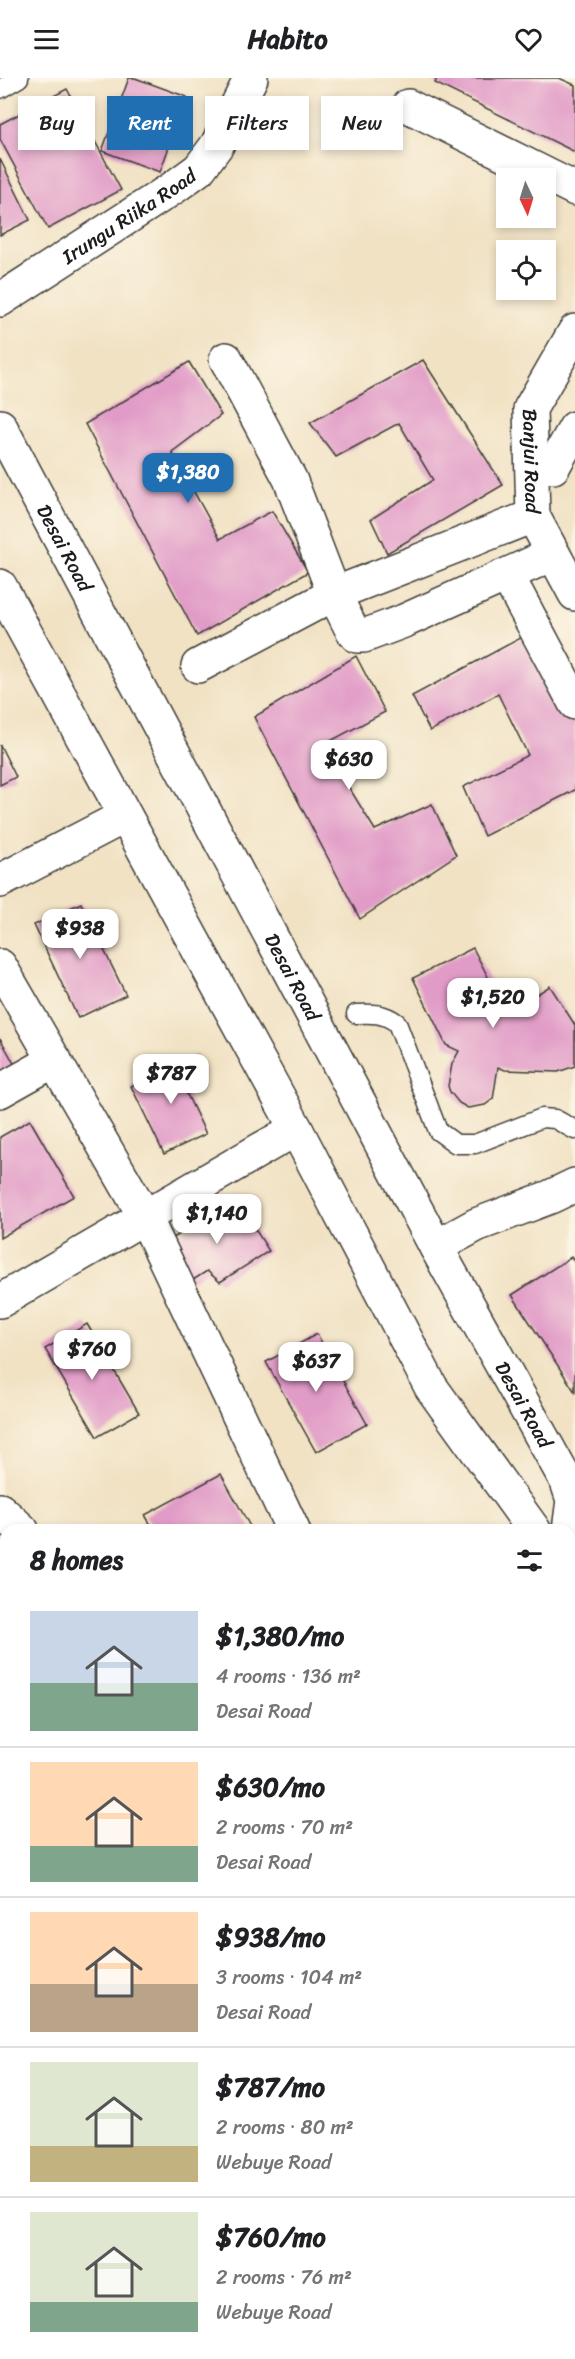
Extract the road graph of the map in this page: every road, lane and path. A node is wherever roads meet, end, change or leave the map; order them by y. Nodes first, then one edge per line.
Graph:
1 (19, 78) edge
2 (251, 78) edge
3 (0, 88) edge
4 (408, 106) dead end
5 (575, 189) edge
6 (0, 300) edge
7 (575, 331) edge
8 (226, 359) dead end
9 (0, 426) edge
10 (575, 428) edge
11 (553, 467) dead end
12 (533, 516) junction
13 (553, 554) junction
14 (507, 575) junction
15 (383, 576) junction
16 (0, 586) edge
17 (334, 594) junction
18 (575, 594) edge
19 (404, 621) junction
20 (198, 666) dead end
21 (575, 703) edge
22 (125, 816) junction
23 (0, 881) edge
24 (0, 966) edge
25 (356, 1014) dead end
26 (55, 1060) junction
27 (0, 1091) edge
28 (296, 1129) junction
29 (575, 1130) edge
30 (575, 1185) edge
31 (145, 1216) junction
32 (436, 1247) junction
33 (0, 1301) edge
34 (0, 1510) edge
35 (15, 1524) edge
36 (290, 1524) edge
37 (530, 1524) edge
38 (570, 1524) edge

1 - 3 lane
2 - 6 main road, Irungu Riika Road
4 - 5 main road
7 - 12 main road, Banjui Road
8 - 17 main road
9 - 32 main road, Desai Road
10 - 11 main road
12 - 13 main road, Banjui Road
12 - 15 main road
13 - 14 main road
13 - 18 main road, Banjui Road
14 - 19 main road
14 - 21 main road
15 - 17 main road
15 - 19 main road
16 - 22 main road
17 - 19 main road
17 - 20 main road
22 - 23 main road
22 - 28 main road
24 - 26 main road
25 - 29 lane
26 - 27 main road
26 - 31 main road
28 - 31 main road
28 - 37 main road
30 - 32 main road
31 - 33 main road
31 - 36 main road
32 - 38 main road, Desai Road
34 - 35 main road

